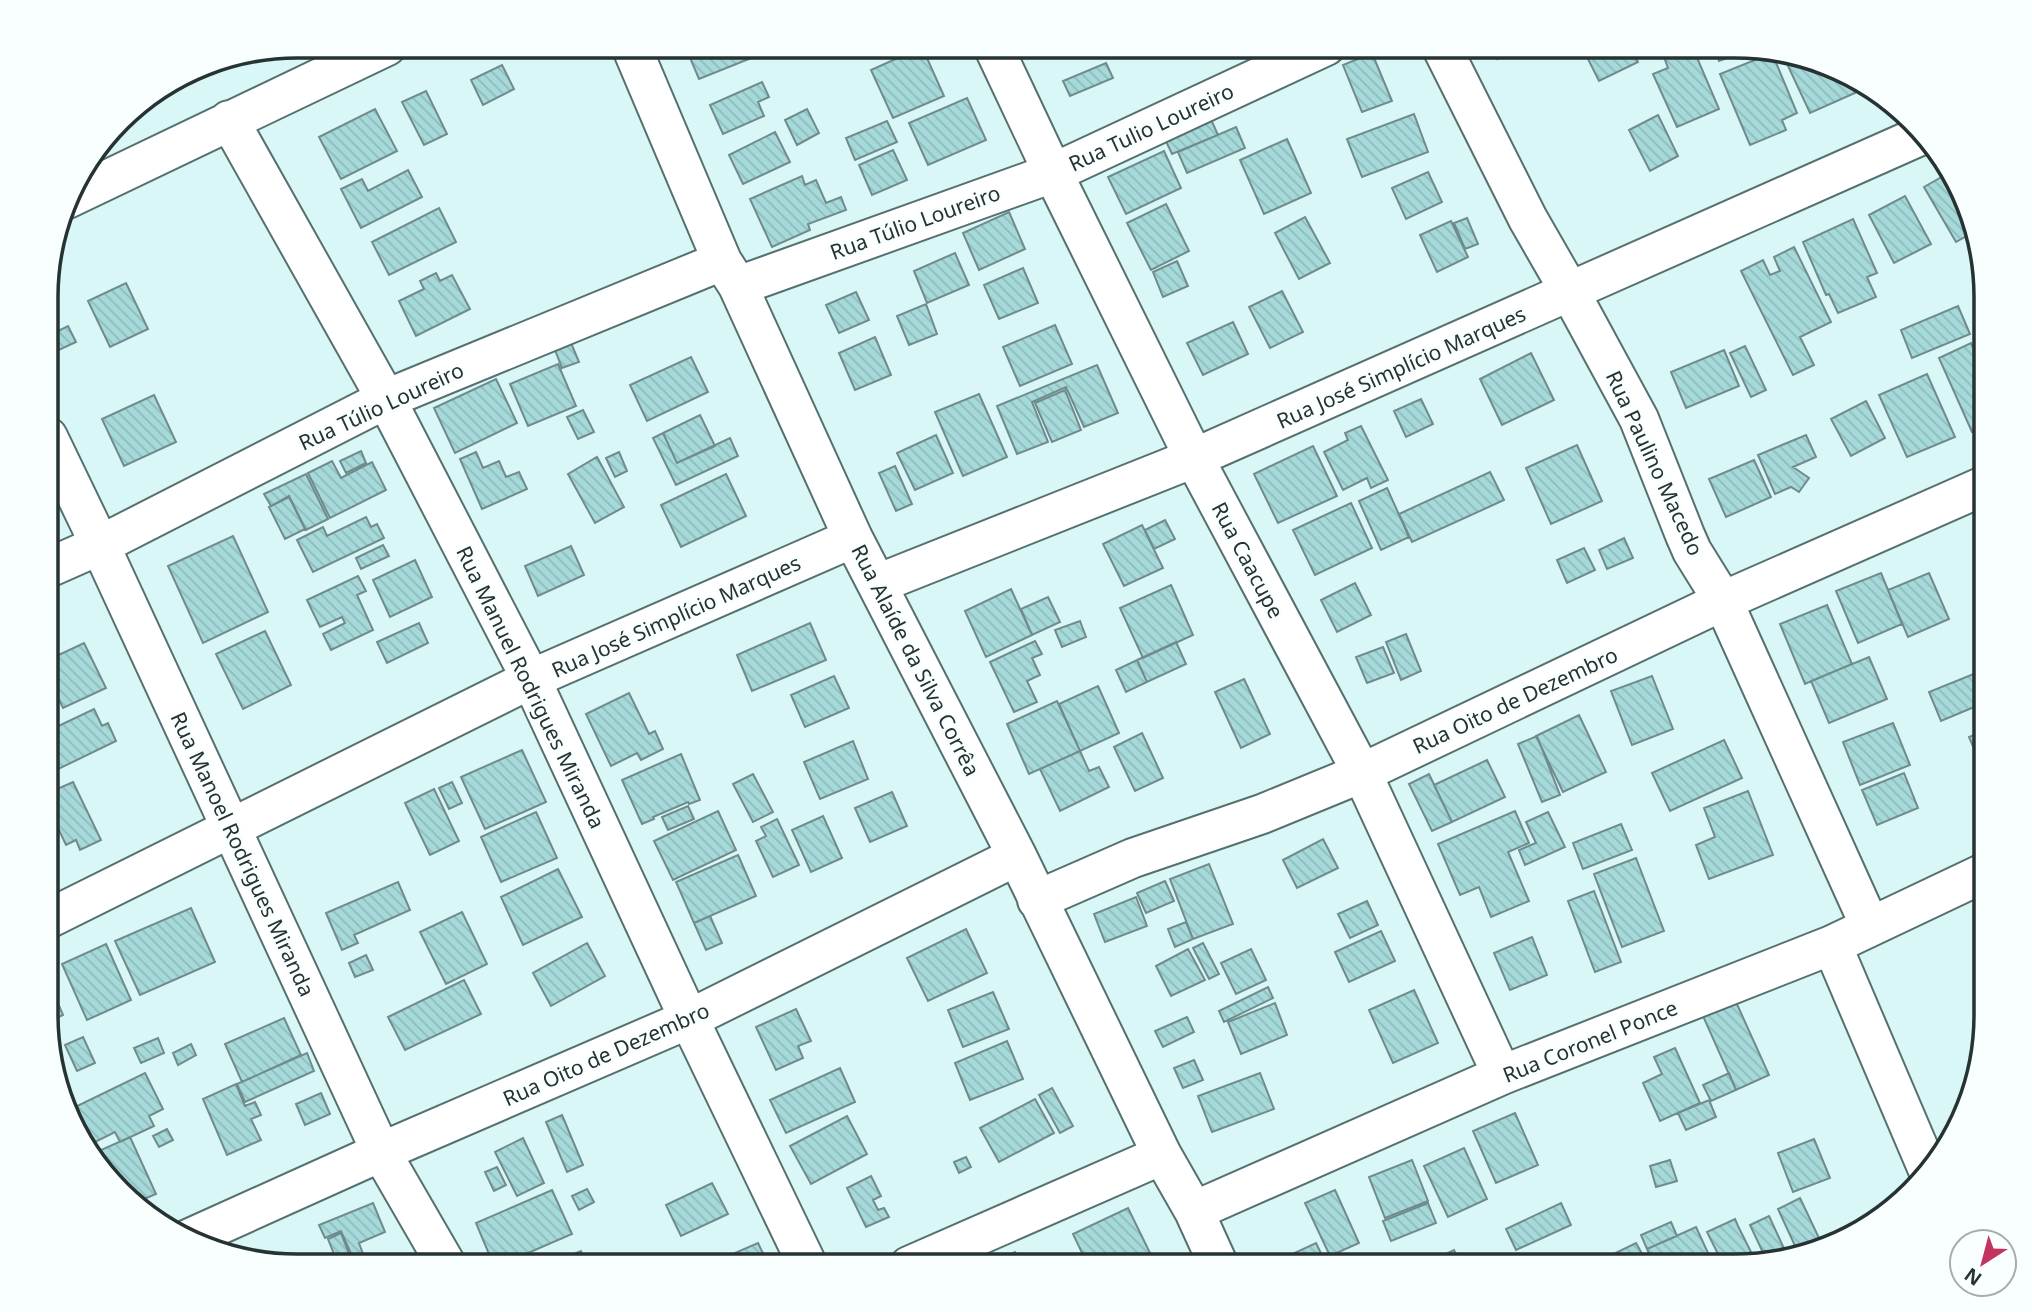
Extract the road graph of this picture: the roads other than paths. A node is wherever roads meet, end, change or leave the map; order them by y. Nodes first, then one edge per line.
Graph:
1 (361, 58) edge
2 (636, 58) edge
3 (999, 58) edge
4 (1300, 58) edge
5 (1447, 58) edge
6 (229, 120) junction
7 (1914, 138) edge
8 (1053, 173) junction
9 (83, 192) edge
10 (730, 273) junction
11 (1570, 292) junction
12 (386, 399) junction
13 (58, 458) edge
14 (1194, 458) junction
15 (1974, 490) edge
16 (853, 538) junction
17 (100, 545) junction
18 (58, 564) edge
19 (877, 584) junction
20 (1723, 601) junction
21 (531, 679) junction
22 (1362, 773) junction
23 (231, 828) junction
24 (1017, 856) junction
25 (1974, 878) edge
26 (1037, 900) junction
27 (58, 914) edge
28 (1870, 926) junction
29 (1832, 945) junction
30 (689, 1019) junction
31 (1502, 1075) junction
32 (381, 1152) junction
33 (1162, 1155) junction
34 (1924, 1161) edge
35 (1194, 1211) junction
36 (200, 1234) edge
37 (440, 1254) edge
38 (802, 1254) edge
39 (936, 1254) edge
40 (1214, 1254) edge

1 - 6 street
2 - 10 street, Rua Alaíde da Silva Corrêa
3 - 8 street, Rua Caacupe
4 - 8 street, Rua Tulio Loureiro
5 - 11 street, Rua Paulino Macedo
6 - 9 street
6 - 12 street, Rua Manuel Rodrigues Miranda
7 - 11 street, Rua José Simplício Marques
8 - 10 street, Rua Túlio Loureiro
8 - 14 street, Rua Caacupe
10 - 12 street, Rua Túlio Loureiro
10 - 16 street, Rua Alaíde da Silva Corrêa
11 - 14 street, Rua José Simplício Marques
11 - 20 street, Rua Paulino Macedo
12 - 17 street, Rua Túlio Loureiro
12 - 21 street, Rua Manuel Rodrigues Miranda
13 - 17 street, Rua Manoel Rodrigues Miranda
14 - 19 street, Rua José Simplício Marques
14 - 22 street, Rua Caacupe
15 - 20 street, Rua Oito de Dezembro
16 - 19 street, Rua Alaíde da Silva Corrêa
16 - 21 street, Rua José Simplício Marques
17 - 18 street, Rua Túlio Loureiro
17 - 23 street, Rua Manoel Rodrigues Miranda
19 - 24 street, Rua Alaíde da Silva Corrêa
20 - 22 street, Rua Oito de Dezembro
20 - 28 street, Rua Paulino Macedo
21 - 23 street, Rua José Simplício Marques
21 - 30 street, Rua Manuel Rodrigues Miranda
22 - 26 street, Rua Oito de Dezembro
22 - 31 street, Rua Caacupe
23 - 27 street, Rua José Simplício Marques
23 - 32 street, Rua Manoel Rodrigues Miranda
24 - 26 street, Rua Alaíde da Silva Corrêa
24 - 30 street, Rua Oito de Dezembro
25 - 28 street, Rua Coronel Ponce
26 - 33 street, Rua Alaíde da Silva Corrêa
28 - 29 street, Rua Coronel Ponce
29 - 31 street, Rua Coronel Ponce
29 - 34 street
30 - 32 street, Rua Oito de Dezembro
30 - 38 street, Rua Manuel Rodrigues Miranda
31 - 35 street, Rua Coronel Ponce
32 - 36 street, Rua Oito de Dezembro
32 - 37 street, Rua Manoel Rodrigues Miranda
33 - 35 street, Rua Alaíde da Silva Corrêa
33 - 39 street
35 - 40 street, Rua Alaíde da Silva Corrêa

